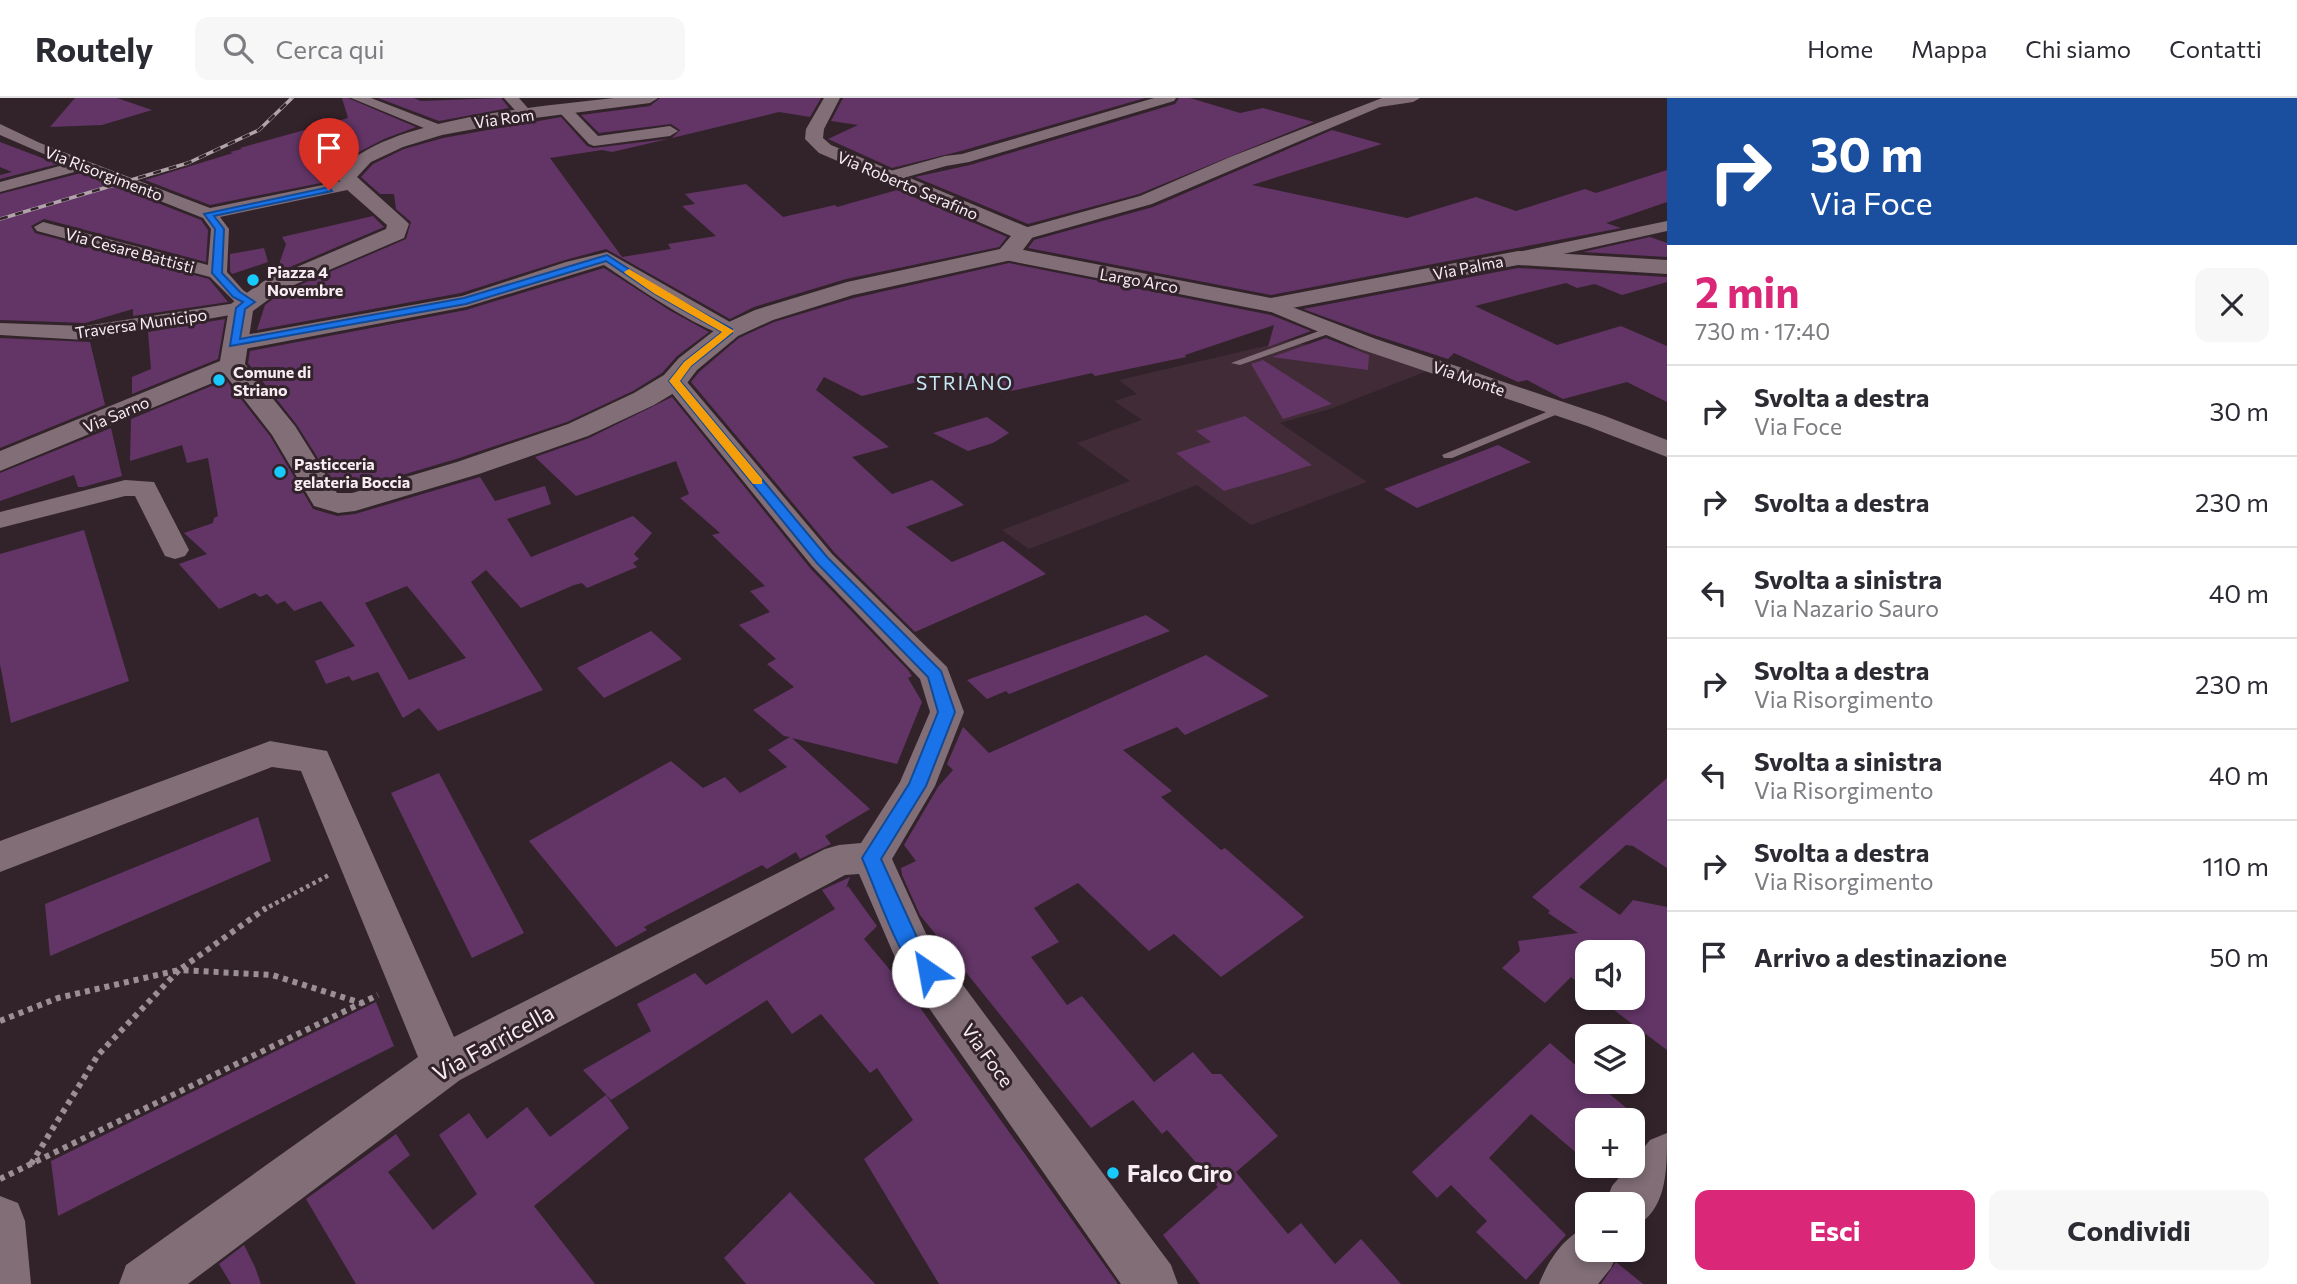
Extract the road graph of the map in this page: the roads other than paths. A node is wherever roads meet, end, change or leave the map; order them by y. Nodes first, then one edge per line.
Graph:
1 (358, 98) edge
2 (512, 98) edge
3 (650, 98) edge
4 (832, 98) edge
5 (1169, 98) edge
6 (1358, 98) edge
7 (1413, 98) edge
8 (1377, 103) junction
9 (566, 111) junction
10 (527, 115) junction
11 (0, 129) edge
12 (441, 130) junction
13 (670, 131) dead end
14 (34, 146) junction
15 (12, 151) dead end
16 (84, 165) junction
17 (889, 177) junction
18 (352, 184) junction
19 (0, 187) edge
20 (209, 214) junction
21 (1667, 226) edge
22 (43, 228) dead end
23 (1024, 234) junction
24 (1008, 254) junction
25 (1518, 258) junction
26 (1667, 267) edge
27 (217, 273) junction
28 (1271, 304) junction
29 (245, 305) junction
30 (0, 329) edge
31 (1330, 330) junction
32 (729, 331) junction
33 (233, 355) junction
34 (1236, 363) dead end
35 (674, 381) junction
36 (1561, 409) junction
37 (1667, 449) edge
38 (1448, 455) dead end
39 (0, 462) edge
40 (0, 520) edge
41 (175, 550) dead end
42 (0, 857) edge
43 (872, 858) junction
44 (444, 1065) junction
45 (1667, 1157) edge
46 (1639, 1192) edge
47 (0, 1221) edge
48 (1583, 1262) edge
49 (5, 1284) edge
50 (145, 1284) edge
51 (1152, 1284) edge
52 (1565, 1284) edge

1 - 12 street
2 - 10 street
3 - 9 main road, Via Rom
4 - 17 main road, Via Roberto Serafino
5 - 17 street
6 - 8 street
7 - 8 street
8 - 23 street
9 - 10 main road, Via Rom
9 - 13 street
10 - 12 main road, Via Rom
11 - 14 street, Via Risorgimento
12 - 18 main road, Via Rom
14 - 15 street
14 - 16 street, Via Risorgimento
16 - 19 street
16 - 20 street, Via Risorgimento
17 - 23 main road, Via Roberto Serafino
18 - 20 street
18 - 29 main road
20 - 27 street
21 - 25 street
22 - 27 street, Via Cesare Battisti
23 - 24 main road
24 - 28 main road, Largo Arco
24 - 32 main road
25 - 26 main road, Via Palma
25 - 28 main road, Via Palma
27 - 29 street
28 - 31 street, Via Monte
29 - 30 street, Traversa Municipo
29 - 33 main road
31 - 34 lane
31 - 36 street, Via Monte
32 - 33 street
32 - 35 main road
33 - 35 main road
33 - 39 main road, Via Sarno
35 - 43 street
36 - 37 street, Via Monte
36 - 38 lane
40 - 41 street
42 - 44 street
43 - 44 street, Via Farricella
43 - 51 street, Via Foce
44 - 50 street, Via Farricella
45 - 46 street
47 - 49 street
48 - 52 street

